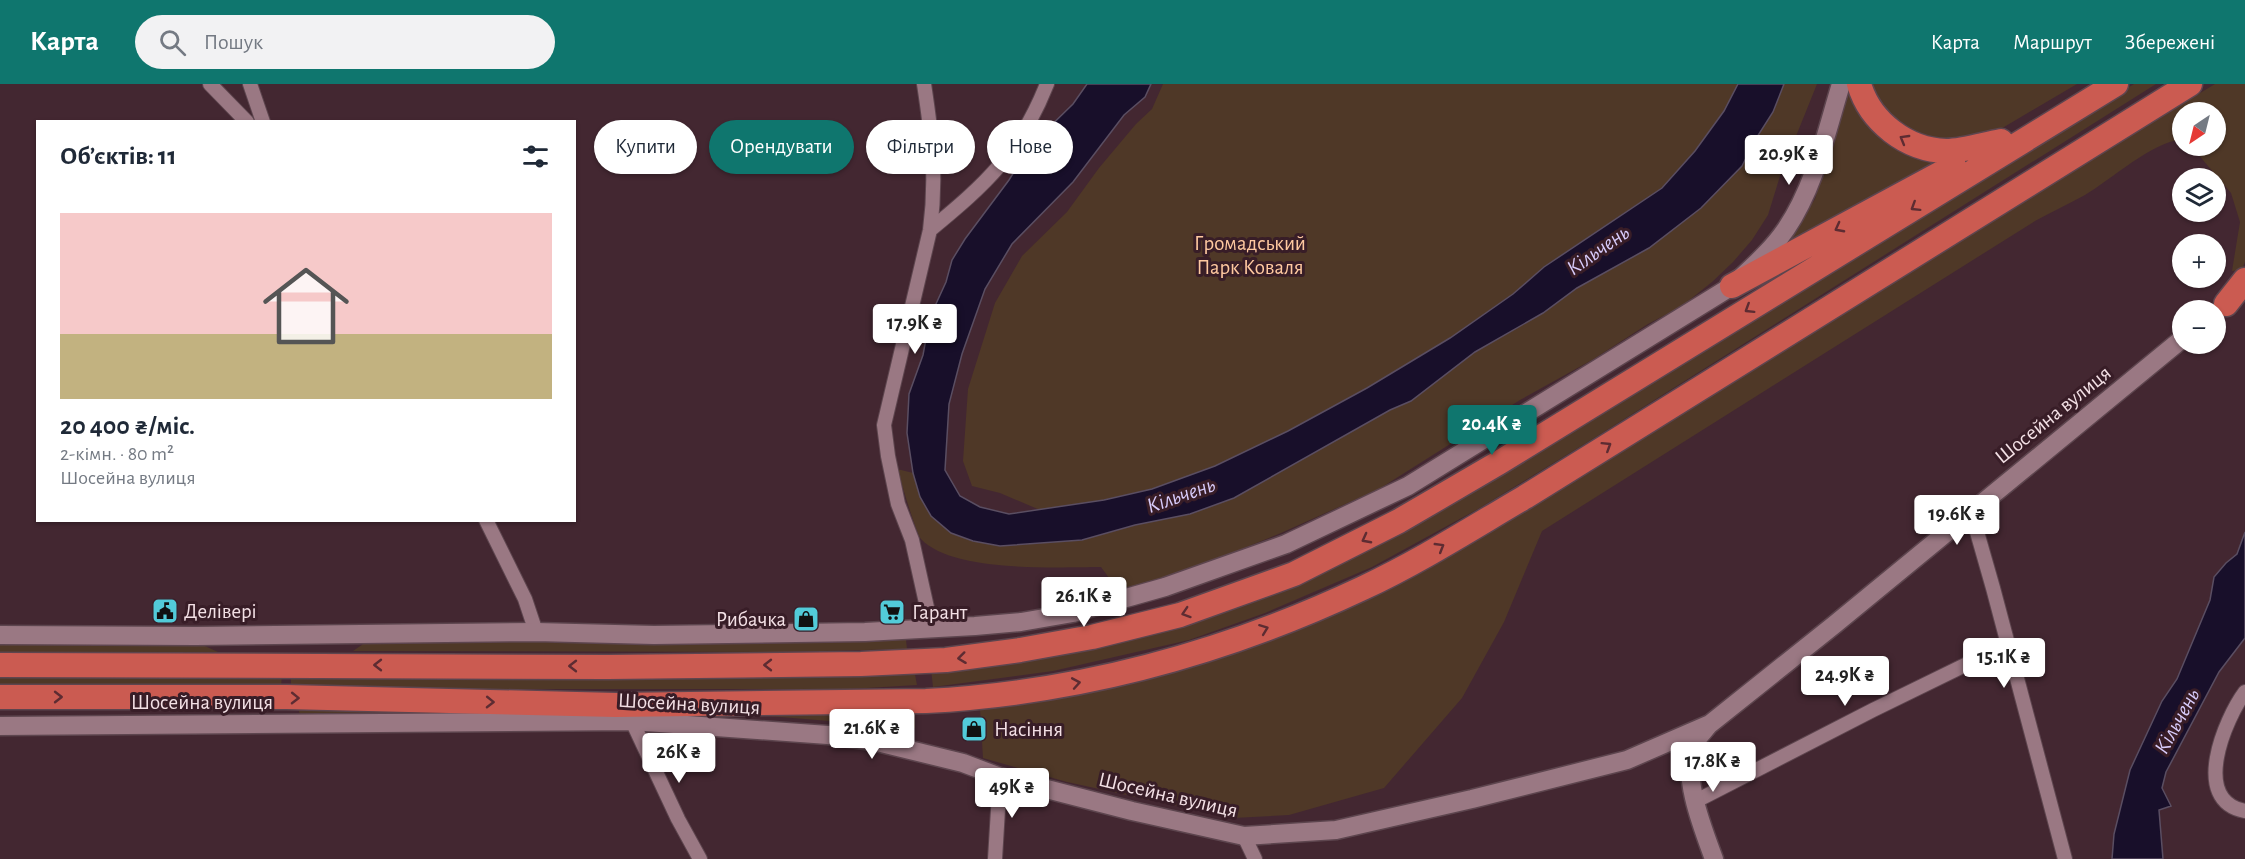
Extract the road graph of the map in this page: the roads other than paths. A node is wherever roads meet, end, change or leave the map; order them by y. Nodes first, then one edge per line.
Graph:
1 (210, 84) edge
2 (250, 84) edge
3 (924, 84) edge
4 (1047, 84) edge
5 (1841, 84) edge
6 (1859, 84) edge
7 (2116, 84) edge
8 (2190, 84) edge
9 (2091, 100) junction
10 (245, 120) edge
11 (262, 120) edge
12 (2001, 141) junction
13 (930, 230) junction
14 (2245, 280) edge
15 (1732, 286) junction
16 (2245, 289) edge
17 (2226, 302) edge
18 (2226, 304) edge
19 (2172, 347) edge
20 (1971, 511) junction
21 (487, 522) edge
22 (932, 630) junction
23 (536, 632) junction
24 (0, 635) edge
25 (2008, 644) junction
26 (0, 665) edge
27 (2245, 692) edge
28 (0, 698) edge
29 (632, 721) junction
30 (1710, 724) junction
31 (0, 726) edge
32 (999, 777) junction
33 (1696, 801) junction
34 (2245, 811) edge
35 (1244, 836) junction
36 (700, 859) edge
37 (995, 859) edge
38 (1255, 859) edge
39 (1714, 859) edge
40 (2065, 859) edge

1 - 10 street
2 - 11 street
3 - 13 street
4 - 13 street
5 - 15 street
12 -> 6 highway
7 - 9 highway
28 -> 8 highway
9 - 12 highway
9 -> 26 highway
12 -> 15 highway
13 - 22 street
14 - 17 highway
15 - 22 street
16 - 18 street
19 - 20 street, Шосейна вулиця
20 - 25 street
20 - 30 street, Шосейна вулиця
21 - 23 street
22 - 23 street
23 - 24 street
25 - 33 street
25 - 40 street
27 - 34 street
29 - 31 street, Шосейна вулиця
29 - 32 street, Шосейна вулиця
29 - 36 street
30 - 33 street
30 - 35 street, Шосейна вулиця
32 - 35 street, Шосейна вулиця
32 - 37 street
33 - 39 street
35 - 38 street

